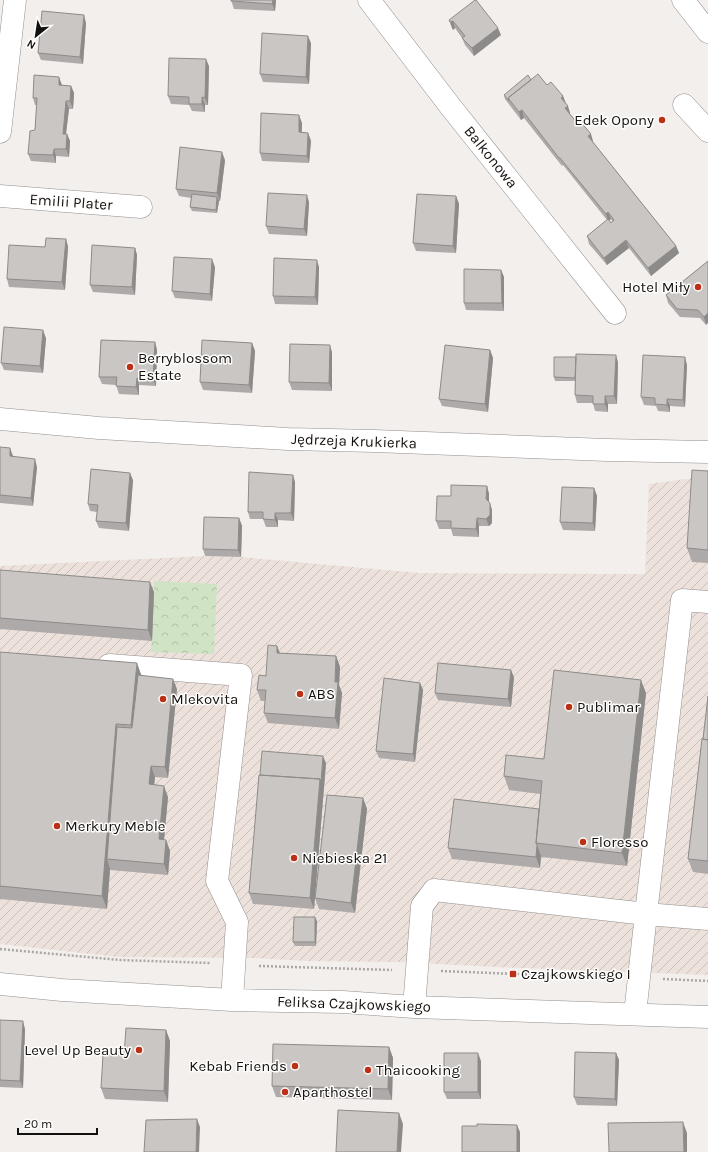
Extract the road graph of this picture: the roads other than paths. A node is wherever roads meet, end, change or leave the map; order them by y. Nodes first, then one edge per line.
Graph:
1 (15, 0) edge
2 (369, 0) edge
3 (683, 0) edge
4 (708, 32) edge
5 (684, 105) dead end
6 (708, 131) edge
7 (0, 132) edge
8 (0, 196) edge
9 (141, 207) dead end
10 (616, 313) dead end
11 (0, 419) edge
12 (708, 452) edge
13 (708, 602) edge
14 (87, 663) edge
15 (646, 914) junction
16 (708, 919) edge
17 (0, 984) edge
18 (232, 1000) junction
19 (414, 1007) junction
20 (635, 1014) junction
21 (708, 1017) edge

1 - 7 street
2 - 10 street, Balkonowa
3 - 4 street
5 - 6 street
8 - 9 street, Emilii Plater
11 - 12 street, Jędrzeja Krukierka
13 - 15 street
14 - 18 street
15 - 16 street
15 - 19 street
15 - 20 street
17 - 18 street, Feliksa Czajkowskiego
18 - 19 street, Feliksa Czajkowskiego
19 - 20 street, Feliksa Czajkowskiego
20 - 21 street, Feliksa Czajkowskiego

